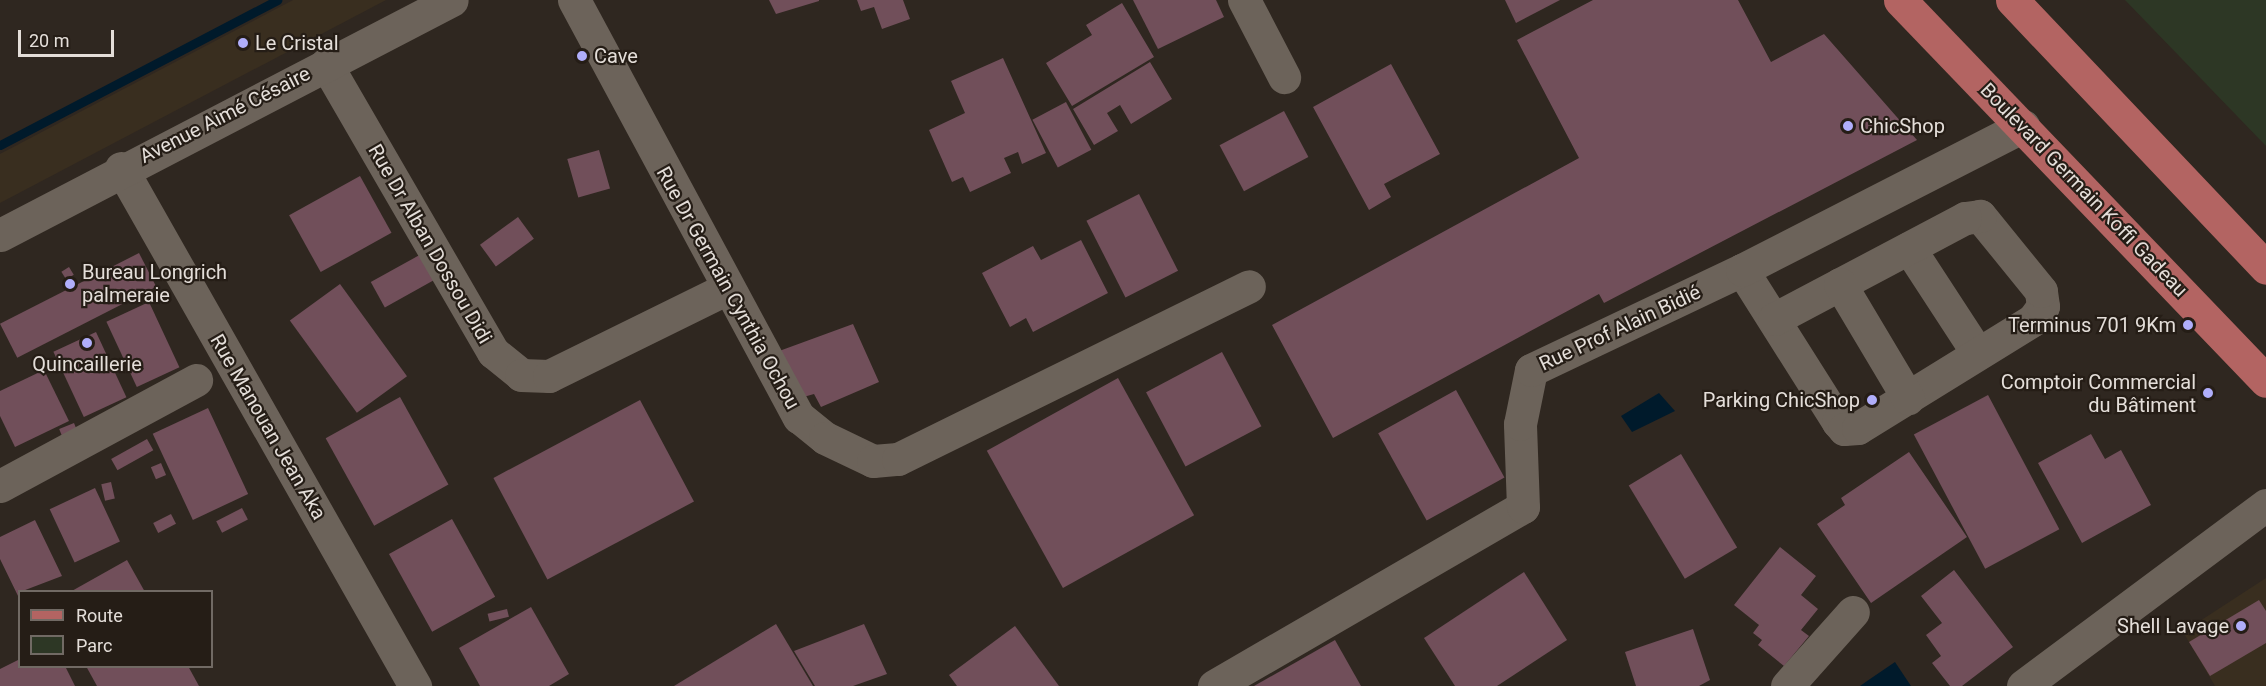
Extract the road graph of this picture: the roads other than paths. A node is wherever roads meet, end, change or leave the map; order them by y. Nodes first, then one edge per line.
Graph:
1 (452, 0) edge
2 (574, 0) edge
3 (1244, 0) edge
4 (1900, 0) edge
5 (2012, 0) edge
6 (326, 64) junction
7 (1284, 77) dead end
8 (2023, 126) junction
9 (121, 168) junction
10 (0, 235) edge
11 (1909, 248) junction
12 (2266, 268) edge
13 (1742, 270) junction
14 (1840, 284) junction
15 (1249, 286) dead end
16 (726, 289) junction
17 (1773, 320) junction
18 (1978, 354) junction
19 (196, 380) dead end
20 (2266, 381) edge
21 (1908, 398) junction
22 (0, 486) edge
23 (2266, 505) edge
24 (1853, 612) dead end
25 (416, 686) edge
26 (1214, 686) edge
27 (1787, 686) edge
28 (2023, 686) edge

1 - 6 street, Avenue Aimé Césaire
2 - 16 street, Rue Dr Germain Cynthia Ochou
3 - 7 street
4 - 8 main road, Boulevard Germain Koffi Gadeau
5 - 12 main road
6 - 9 street, Avenue Aimé Césaire
6 - 16 street, Rue Dr Alban Dossou Didi
8 - 13 street, Rue Prof Alain Bidié
8 - 20 main road, Boulevard Germain Koffi Gadeau
9 - 10 street, Avenue Aimé Césaire
9 - 25 street, Rue Manouan Jean Aka
11 - 14 street
11 - 18 street
11 - 18 street
13 - 17 street
13 - 26 street, Rue Prof Alain Bidié
14 - 17 street
14 - 21 street
15 - 16 street, Rue Dr Germain Cynthia Ochou
17 - 21 street
18 - 21 street
19 - 22 street
23 - 28 street
24 - 27 street

